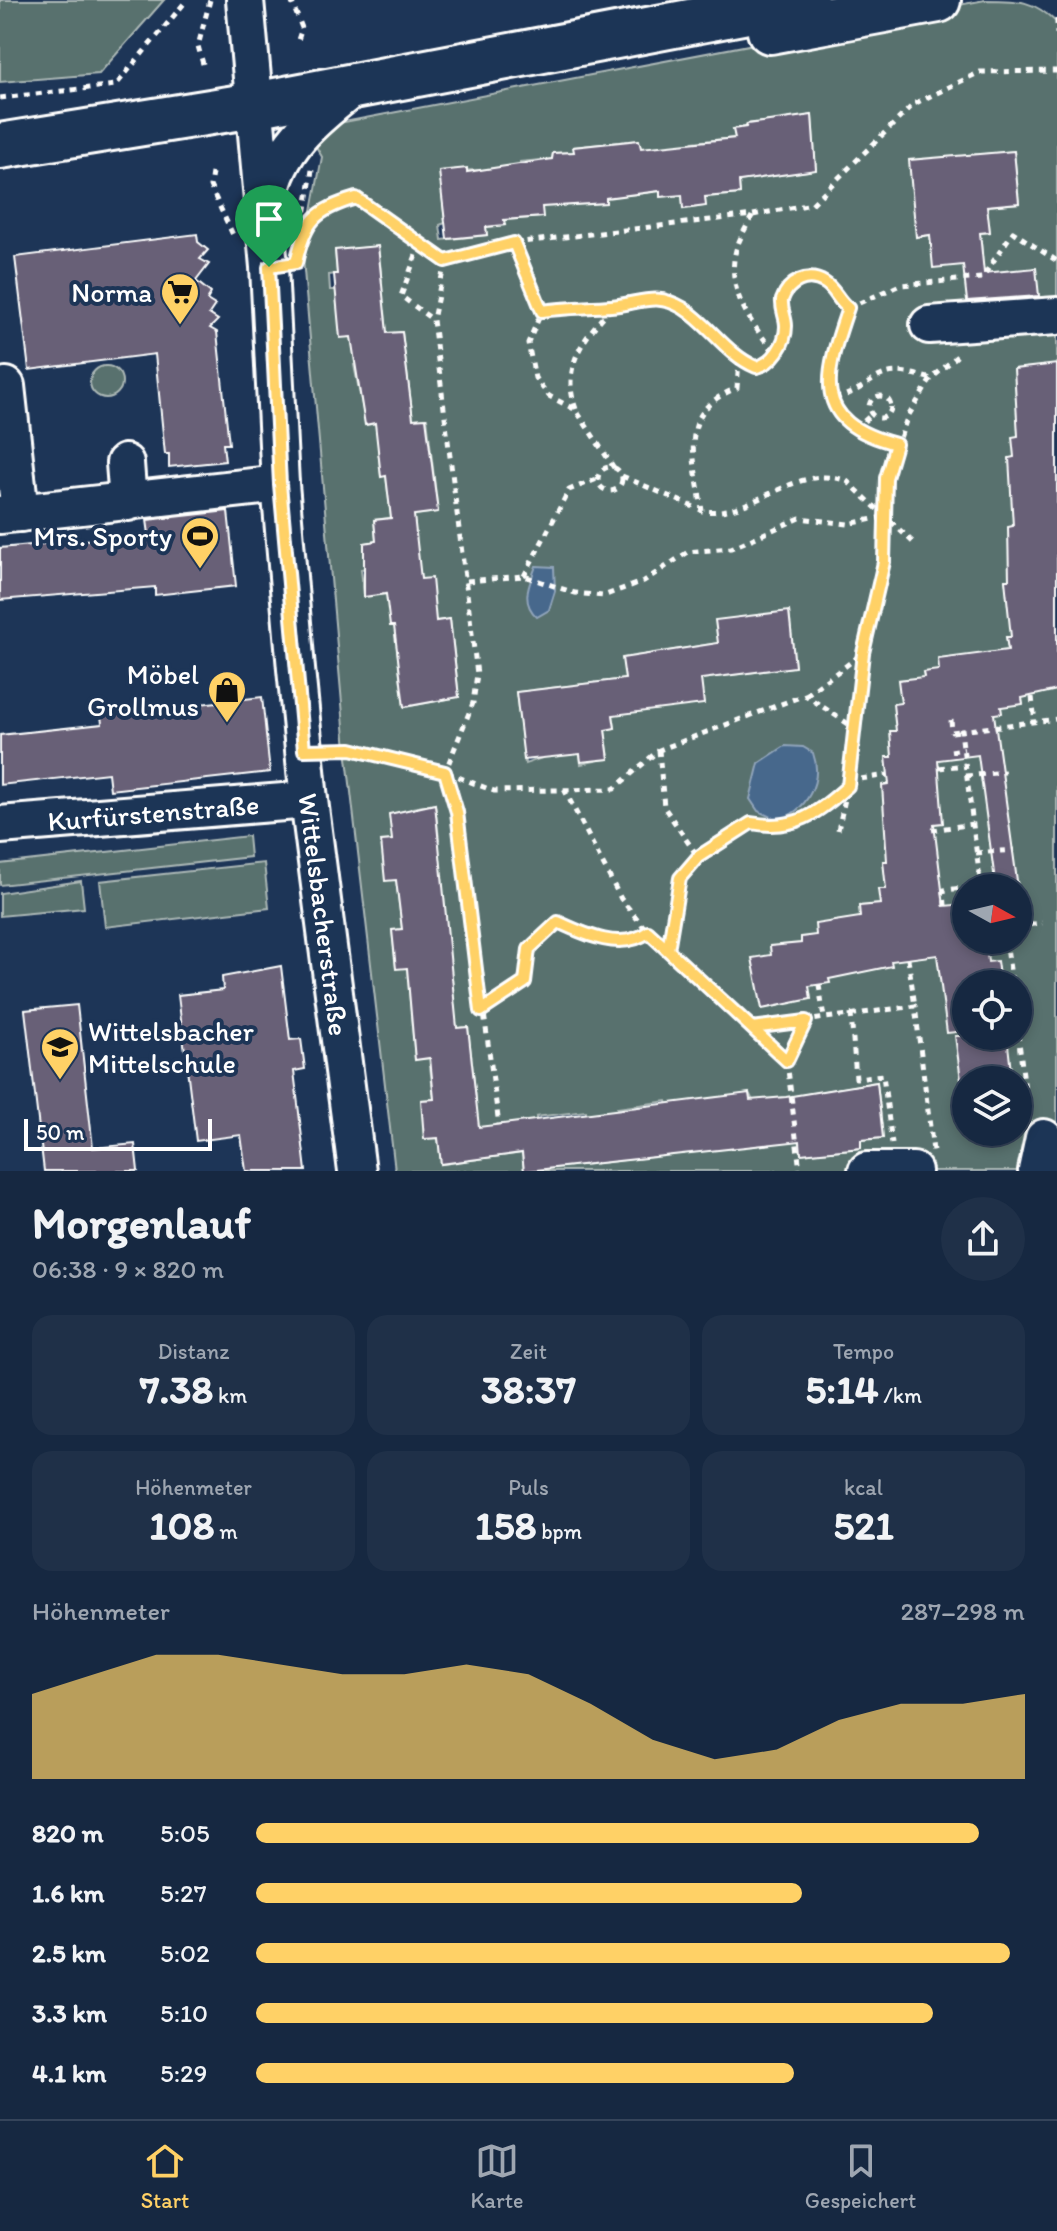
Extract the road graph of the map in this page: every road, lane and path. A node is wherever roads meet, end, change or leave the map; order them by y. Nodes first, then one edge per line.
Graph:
1 (187, 0) edge
2 (210, 0) edge
3 (245, 0) edge
4 (291, 0) edge
5 (805, 0) edge
6 (938, 0) edge
7 (1057, 19) edge
8 (695, 20) junction
9 (1057, 34) edge
10 (298, 40) dead end
11 (203, 64) dead end
12 (1057, 71) edge
13 (357, 85) junction
14 (0, 98) edge
15 (254, 105) junction
16 (0, 146) edge
17 (314, 161) dead end
18 (212, 173) dead end
19 (753, 215) junction
20 (301, 236) junction
21 (251, 238) junction
22 (514, 243) junction
23 (420, 244) junction
24 (445, 261) junction
25 (1057, 261) edge
26 (269, 267) junction
27 (613, 306) junction
28 (848, 308) junction
29 (542, 311) junction
30 (1057, 316) edge
31 (433, 320) junction
32 (929, 325) dead end
33 (776, 354) junction
34 (966, 354) dead end
35 (739, 359) junction
36 (931, 379) junction
37 (13, 393) dead end
38 (834, 399) junction
39 (576, 410) junction
40 (872, 414) junction
41 (855, 429) junction
42 (896, 444) junction
43 (125, 463) dead end
44 (614, 468) junction
45 (622, 476) junction
46 (597, 479) junction
47 (280, 484) junction
48 (128, 502) junction
49 (702, 511) junction
50 (18, 513) edge
51 (883, 517) junction
52 (916, 545) dead end
53 (526, 576) junction
54 (467, 581) junction
55 (863, 653) junction
56 (805, 695) junction
57 (1032, 697) dead end
58 (1057, 719) edge
59 (951, 720) dead end
60 (1035, 722) junction
61 (856, 729) junction
62 (961, 731) junction
63 (964, 749) junction
64 (304, 750) junction
65 (659, 750) junction
66 (951, 751) dead end
67 (965, 765) junction
68 (939, 768) dead end
69 (445, 772) junction
70 (1005, 772) dead end
71 (888, 775) dead end
72 (966, 776) junction
73 (848, 786) junction
74 (564, 789) junction
75 (309, 800) junction
76 (973, 824) junction
77 (0, 825) edge
78 (838, 830) dead end
79 (932, 830) dead end
80 (1014, 850) dead end
81 (976, 853) junction
82 (698, 857) junction
83 (979, 874) edge
84 (952, 889) edge
85 (945, 906) dead end
86 (1042, 923) dead end
87 (1032, 924) edge
88 (648, 932) junction
89 (668, 950) junction
90 (908, 959) dead end
91 (819, 985) dead end
92 (915, 1006) junction
93 (481, 1011) junction
94 (851, 1014) junction
95 (824, 1018) junction
96 (806, 1021) junction
97 (752, 1028) junction
98 (1021, 1050) edge
99 (787, 1061) junction
100 (499, 1125) dead end
101 (1037, 1143) edge
102 (903, 1169) edge
103 (357, 1171) edge
104 (800, 1171) edge

1 - 14 path
2 - 11 path
3 - 15 street, Wittelsbacherstraße
4 - 10 path
5 - 8 main road
6 - 8 main road
7 - 9 path
8 - 13 main road
12 - 19 path
13 - 15 main road
13 - 21 street, Wittelsbacherstraße
15 - 16 main road
15 - 21 street, Wittelsbacherstraße
17 - 20 path
18 - 21 path
19 - 22 path
19 - 33 path
20 - 23 path
20 - 26 path
21 - 26 street, Wittelsbacherstraße
22 - 24 path
22 - 29 path
23 - 24 path
23 - 31 path
24 - 31 path
25 - 28 path
26 - 47 street, Wittelsbacherstraße
27 - 29 path
27 - 35 path
27 - 39 path
28 - 33 path
28 - 38 path
29 - 39 path
30 - 32 street
31 - 54 path
33 - 35 path
34 - 36 path
35 - 49 path
36 - 38 path
36 - 42 path
37 - 50 street
38 - 41 path
39 - 44 path
40 - 40 path
40 - 41 path
41 - 42 path
42 - 51 path
43 - 48 street
44 - 45 path
44 - 46 path
45 - 46 path
45 - 49 path
46 - 53 path
47 - 48 street
47 - 64 street, Wittelsbacherstraße
48 - 50 street
49 - 51 path
51 - 52 path
51 - 53 path
51 - 55 path
53 - 54 path
54 - 69 path
55 - 56 path
55 - 61 path
56 - 61 path
56 - 65 path
57 - 60 path
58 - 60 path
59 - 62 path
60 - 62 path
61 - 73 path
62 - 63 path
63 - 66 path
63 - 67 path
64 - 69 path
64 - 75 street, Wittelsbacherstraße
65 - 74 path
65 - 82 path
67 - 68 path
67 - 72 path
69 - 74 path
69 - 93 path
70 - 72 path
71 - 73 path
72 - 76 path
73 - 78 path
73 - 82 path
74 - 88 path
75 - 77 street, Kurfürstenstraße
75 - 103 street, Wittelsbacherstraße
76 - 79 path
76 - 81 path
80 - 81 path
81 - 83 path
82 - 89 path
84 - 85 path
86 - 87 path
88 - 89 path
88 - 93 path
89 - 97 path
90 - 92 path
91 - 95 path
92 - 94 path
92 - 102 path
93 - 100 path
94 - 95 path
94 - 102 path
95 - 96 path
96 - 97 path
96 - 99 path
97 - 99 path
98 - 101 path
99 - 104 path

